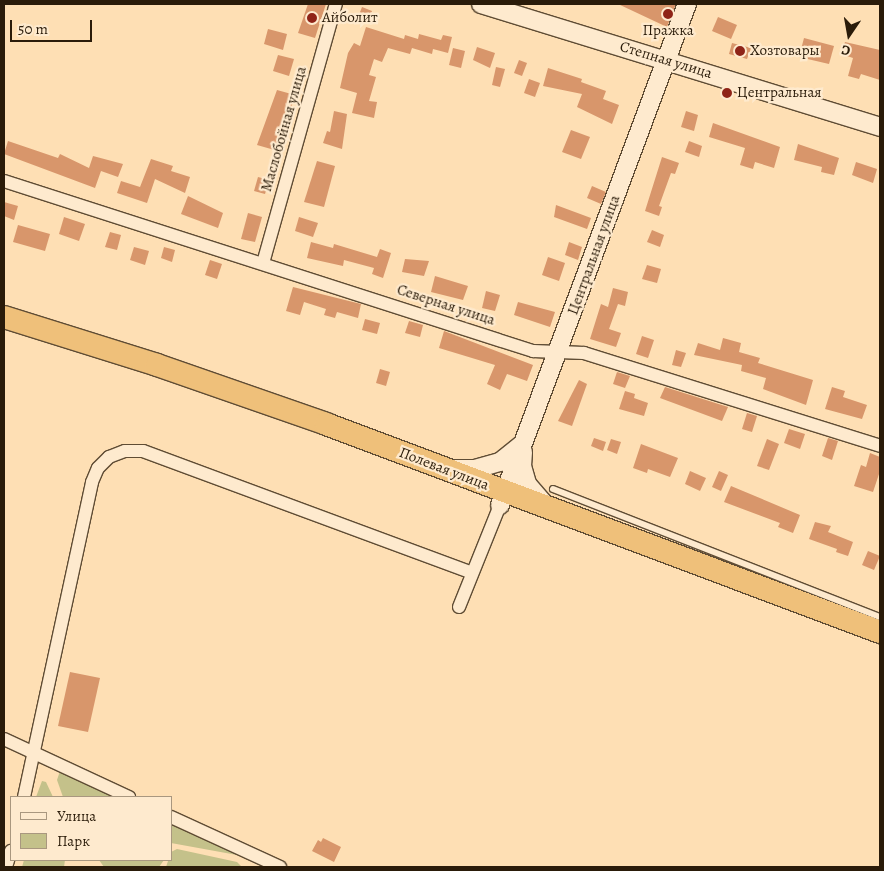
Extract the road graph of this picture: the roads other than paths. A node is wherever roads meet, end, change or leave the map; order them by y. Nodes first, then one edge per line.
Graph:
1 (336, 4) edge
2 (481, 4) edge
3 (687, 4) edge
4 (665, 60) junction
5 (880, 127) edge
6 (4, 181) edge
7 (263, 262) junction
8 (4, 317) edge
9 (4, 332) edge
10 (559, 352) junction
11 (524, 441) junction
12 (880, 446) edge
13 (444, 469) junction
14 (502, 498) junction
15 (550, 498) junction
16 (472, 573) junction
17 (458, 607) dead end
18 (880, 617) edge
19 (880, 632) edge
20 (880, 647) edge
21 (4, 739) edge
22 (34, 753) junction
23 (24, 796) edge
24 (127, 796) edge
25 (172, 817) edge
26 (10, 853) edge
27 (249, 853) junction
28 (6, 867) edge
29 (250, 867) edge
30 (280, 867) edge

1 - 7 street, Маслобойная улица
2 - 4 street, Степная улица
3 - 4 street, Центральная улица
4 - 5 street, Степная улица
4 - 10 street, Центральная улица
6 - 7 street, Северная улица
7 - 10 street, Северная улица
8 - 13 highway, Полевая улица
9 - 14 highway, Полевая улица
10 - 11 street, Центральная улица
10 - 12 street, Северная улица
11 - 13 street
11 - 14 street, Центральная улица
11 - 15 street
13 - 14 highway, Полевая улица
14 - 15 highway, Полевая улица
14 - 16 street
14 - 20 highway, Полевая улица
15 - 18 lane
15 - 19 highway, Полевая улица
16 - 17 street
16 - 22 street
21 - 22 street
22 - 23 street
22 - 24 street
25 - 27 street
26 - 28 street
27 - 29 street
27 - 30 street

